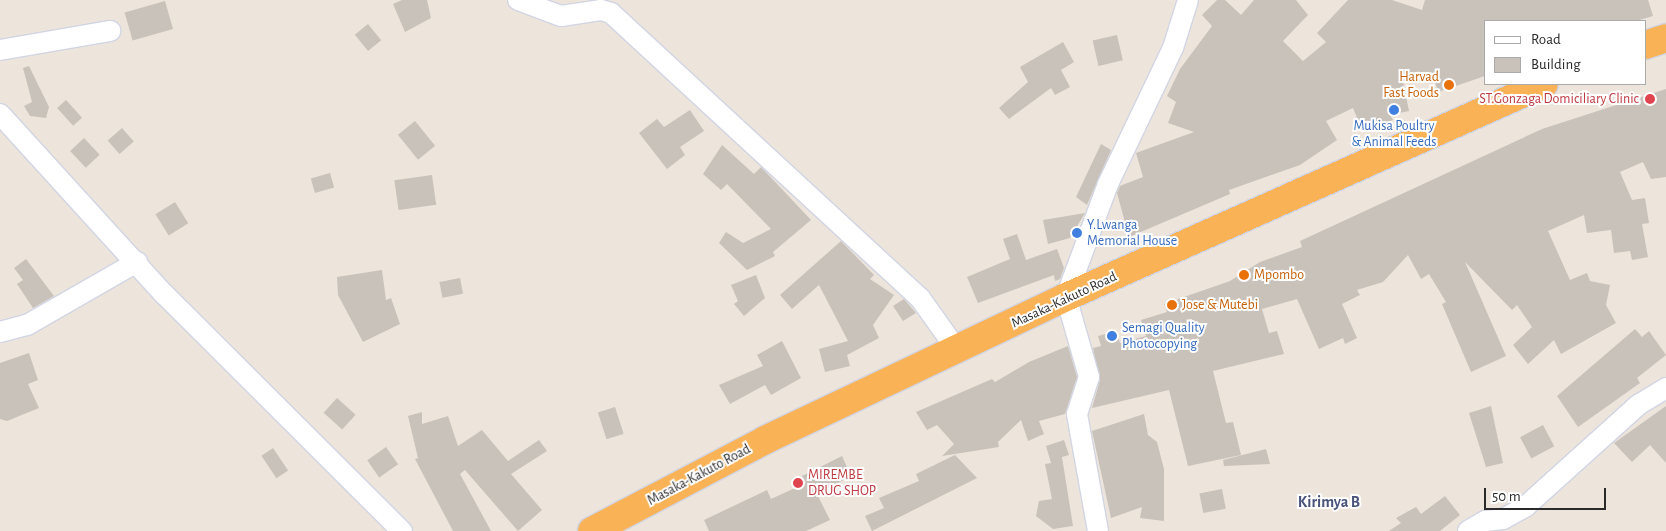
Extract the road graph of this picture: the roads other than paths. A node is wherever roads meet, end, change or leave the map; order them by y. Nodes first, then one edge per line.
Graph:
1 (518, 0) edge
2 (1188, 0) edge
3 (110, 31) dead end
4 (1666, 38) edge
5 (1646, 45) edge
6 (0, 50) edge
7 (1542, 85) edge
8 (0, 114) edge
9 (137, 262) junction
10 (1066, 297) junction
11 (0, 332) edge
12 (957, 350) junction
13 (1666, 388) edge
14 (402, 531) edge
15 (592, 531) edge
16 (1098, 531) edge
17 (1468, 531) edge

1 - 12 street
2 - 10 street
3 - 6 street
4 - 5 highway
7 - 10 highway, Masaka-Kakuto Road
8 - 9 street
9 - 11 street
9 - 14 street
10 - 12 highway, Masaka-Kakuto Road
10 - 16 street
12 - 15 highway, Masaka-Kakuto Road
13 - 17 street

